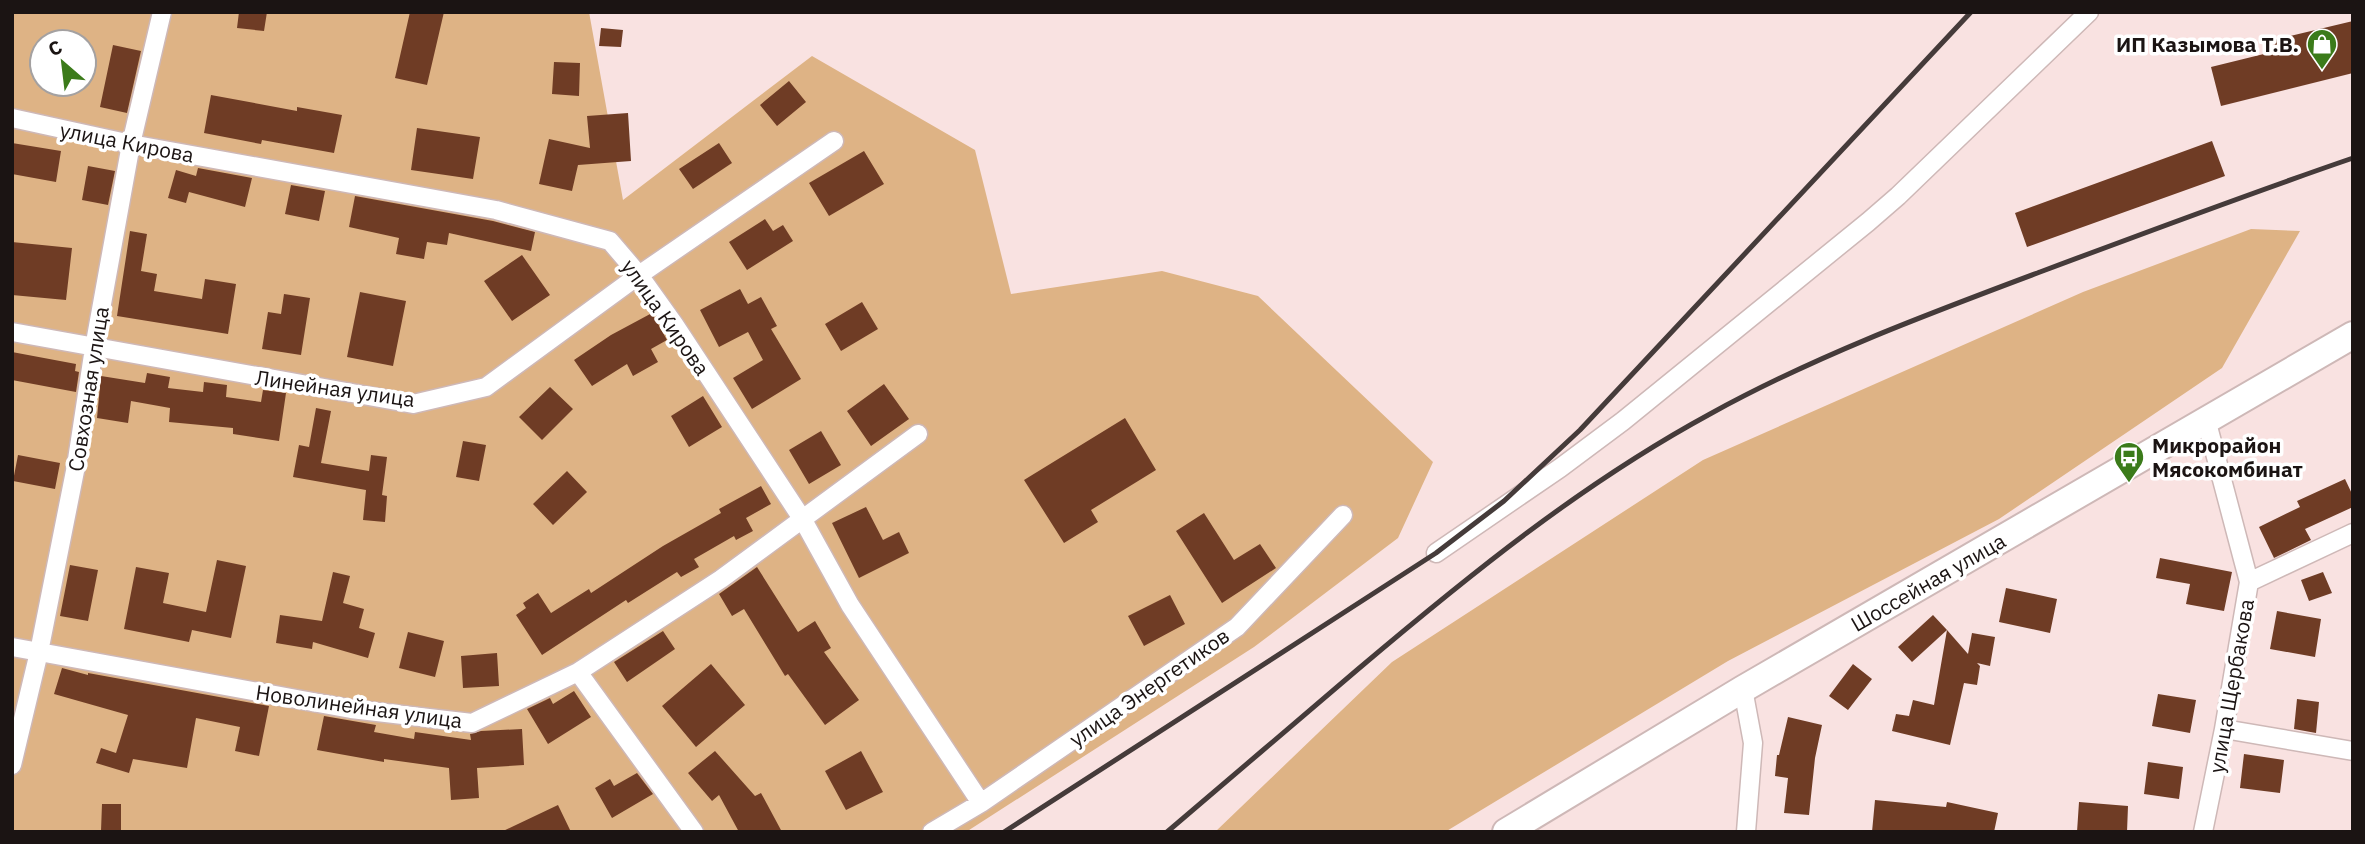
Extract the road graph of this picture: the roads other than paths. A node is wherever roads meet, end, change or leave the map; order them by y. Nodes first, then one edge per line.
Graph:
1 (163, 12) edge
2 (2088, 12) edge
3 (12, 118) edge
4 (834, 141) dead end
5 (131, 144) junction
6 (639, 275) junction
7 (12, 332) edge
8 (2353, 335) edge
9 (93, 348) junction
10 (2206, 419) junction
11 (918, 434) dead end
12 (1343, 515) dead end
13 (803, 520) junction
14 (2353, 533) edge
15 (1436, 553) dead end
16 (2249, 582) junction
17 (12, 647) edge
18 (39, 652) junction
19 (578, 672) junction
20 (1743, 689) junction
21 (2224, 729) junction
22 (2353, 751) edge
23 (12, 765) edge
24 (981, 803) junction
25 (695, 832) edge
26 (932, 832) edge
27 (1506, 832) edge
28 (1746, 832) edge
29 (2203, 832) edge

1 - 5 street, Совхозная улица
2 - 15 street
3 - 5 street, улица Кирова
4 - 6 street, Линейная улица
5 - 6 street, улица Кирова
5 - 9 street, Совхозная улица
6 - 9 street, Линейная улица
6 - 13 street, улица Кирова
7 - 9 street, Линейная улица
8 - 10 main road, Шоссейная улица
9 - 18 street, Совхозная улица
10 - 16 street, улица Щербакова
10 - 20 main road, Шоссейная улица
11 - 13 street, Новолинейная улица
12 - 24 street, улица Энергетиков
13 - 19 street, Новолинейная улица
13 - 24 street, улица Кирова
14 - 16 street
16 - 21 street, улица Щербакова
17 - 18 street, Новолинейная улица
18 - 19 street, Новолинейная улица
18 - 23 street, Совхозная улица
19 - 25 street
20 - 27 main road, Шоссейная улица
20 - 28 street
21 - 22 street
21 - 29 street, улица Щербакова
24 - 26 street, улица Энергетиков

